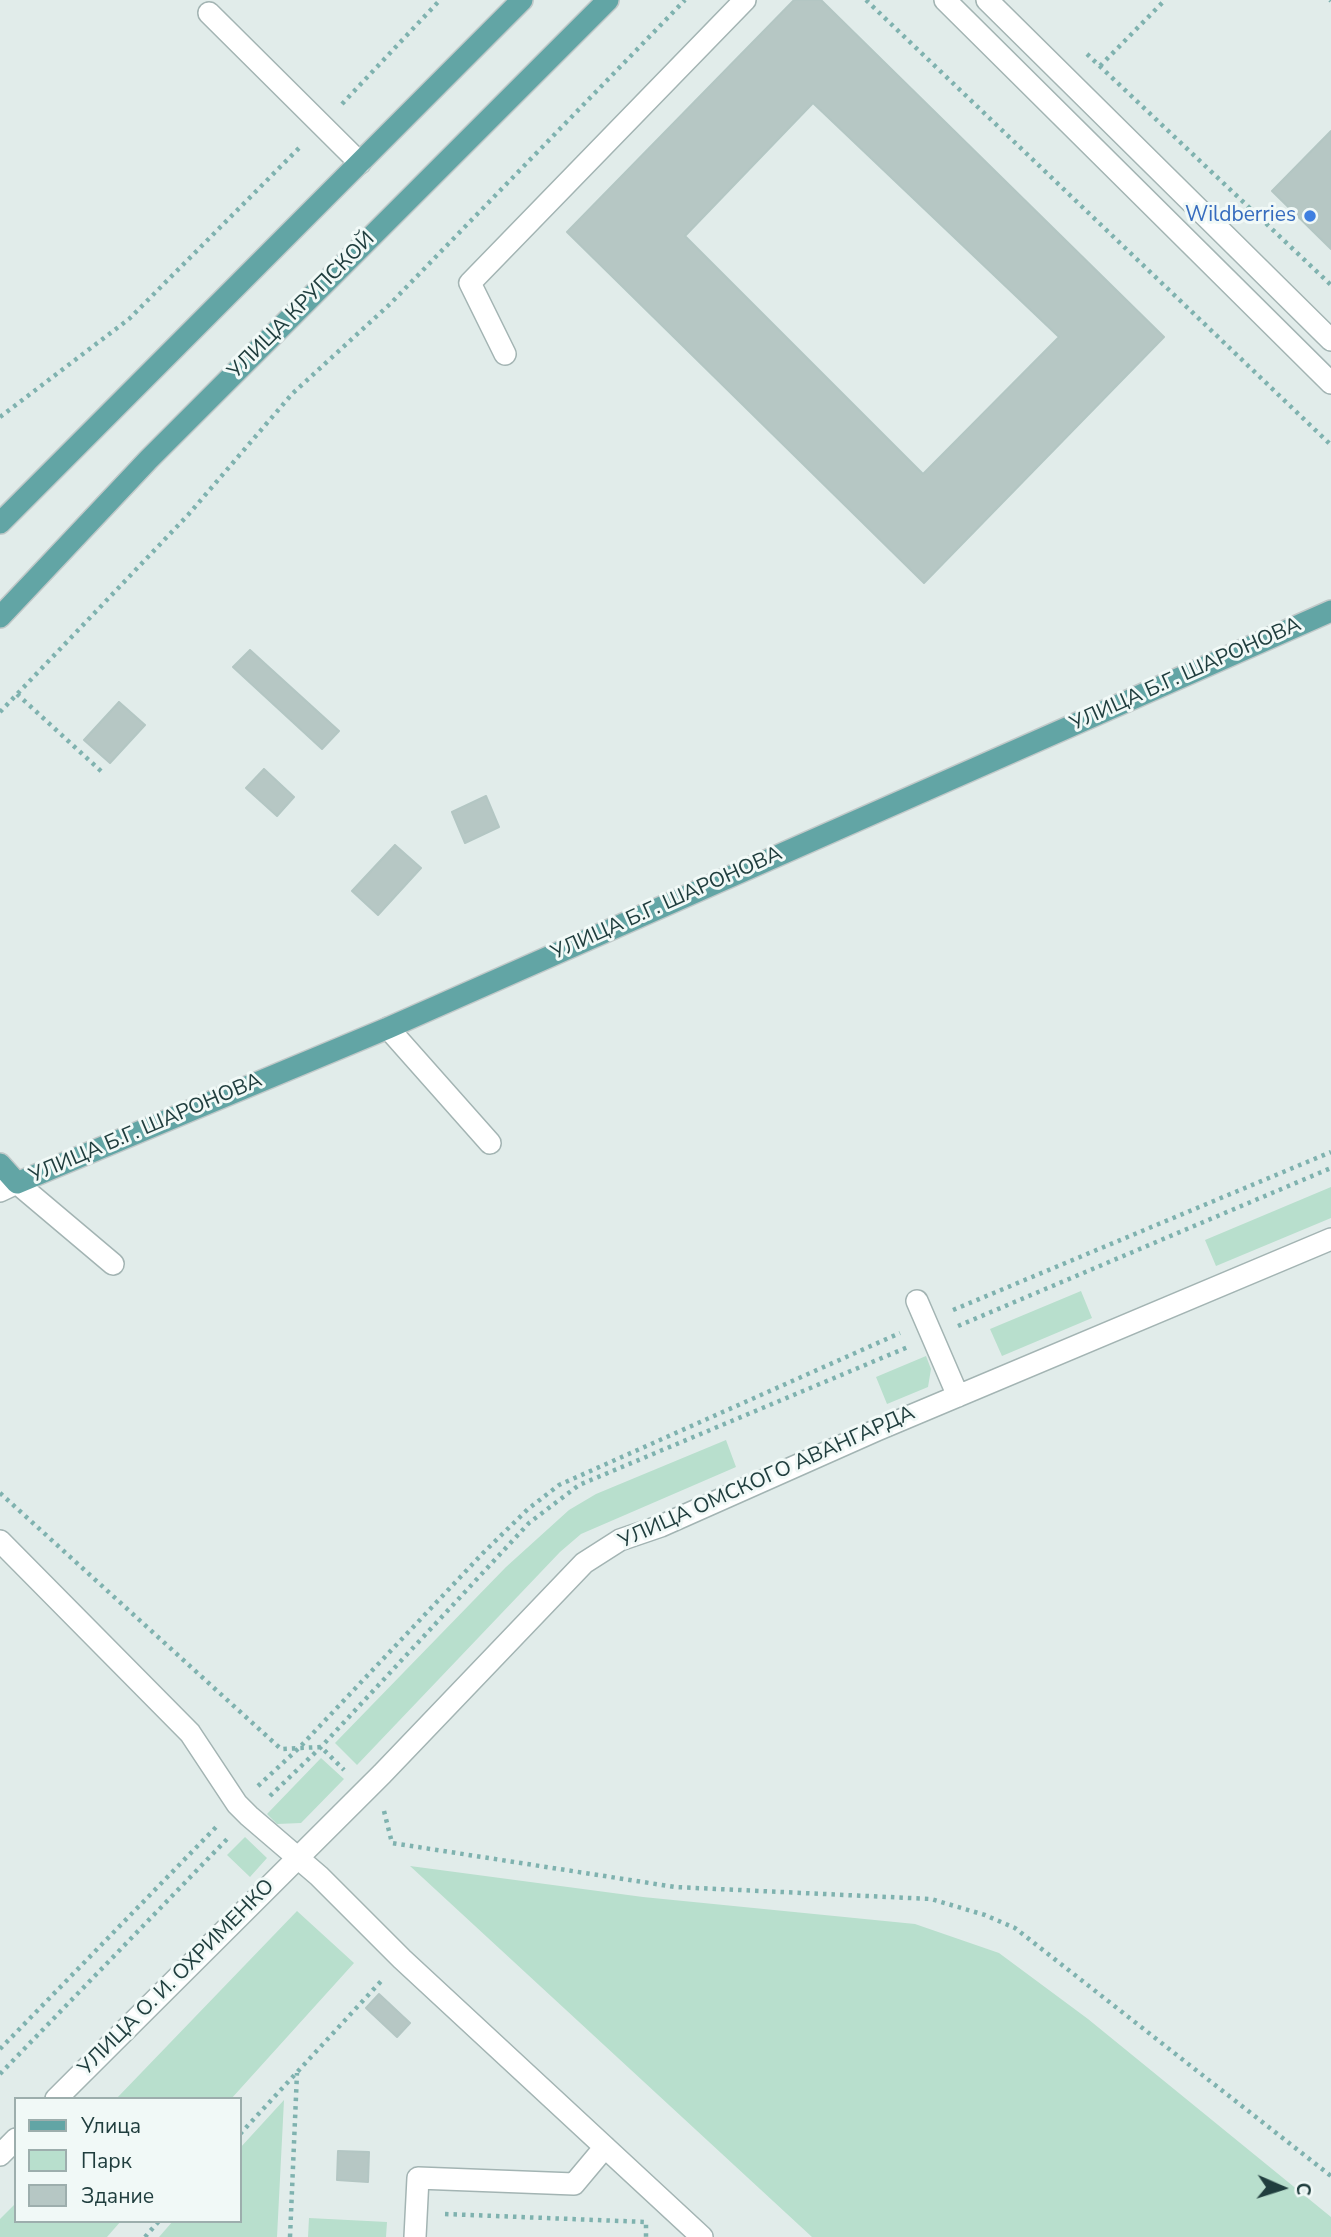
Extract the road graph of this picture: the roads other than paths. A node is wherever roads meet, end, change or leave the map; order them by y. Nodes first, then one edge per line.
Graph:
1 (522, 0) edge
2 (608, 0) edge
3 (745, 0) edge
4 (945, 0) edge
5 (987, 0) edge
6 (209, 13) dead end
7 (360, 163) junction
8 (1331, 340) edge
9 (505, 354) dead end
10 (1331, 383) edge
11 (0, 523) edge
12 (1331, 611) edge
13 (1, 616) edge
14 (388, 1028) junction
15 (490, 1143) dead end
16 (0, 1164) edge
17 (6, 1183) edge
18 (1331, 1239) edge
19 (113, 1264) dead end
20 (917, 1301) dead end
21 (958, 1396) junction
22 (0, 1541) edge
23 (297, 1857) junction
24 (58, 2097) edge
25 (14, 2141) edge
26 (605, 2147) junction
27 (0, 2155) edge
28 (415, 2237) edge
29 (702, 2237) edge

1 - 7 main road
2 - 13 main road, УЛИЦА КРУПСКОЙ
3 - 9 street
4 - 10 street
5 - 8 street
6 - 7 street
7 - 11 main road
12 - 14 main road, УЛИЦА Б.Г. ШАРОНОВА
14 - 15 street
14 - 17 main road, УЛИЦА Б.Г. ШАРОНОВА
16 - 17 main road
17 - 19 street
18 - 21 street, УЛИЦА ОМСКОГО АВАНГАРДА
20 - 21 street
21 - 23 street, УЛИЦА ОМСКОГО АВАНГАРДА
22 - 23 street
23 - 24 street, УЛИЦА О. И. ОХРИМЕНКО
23 - 26 street
25 - 27 street
26 - 28 street
26 - 29 street

